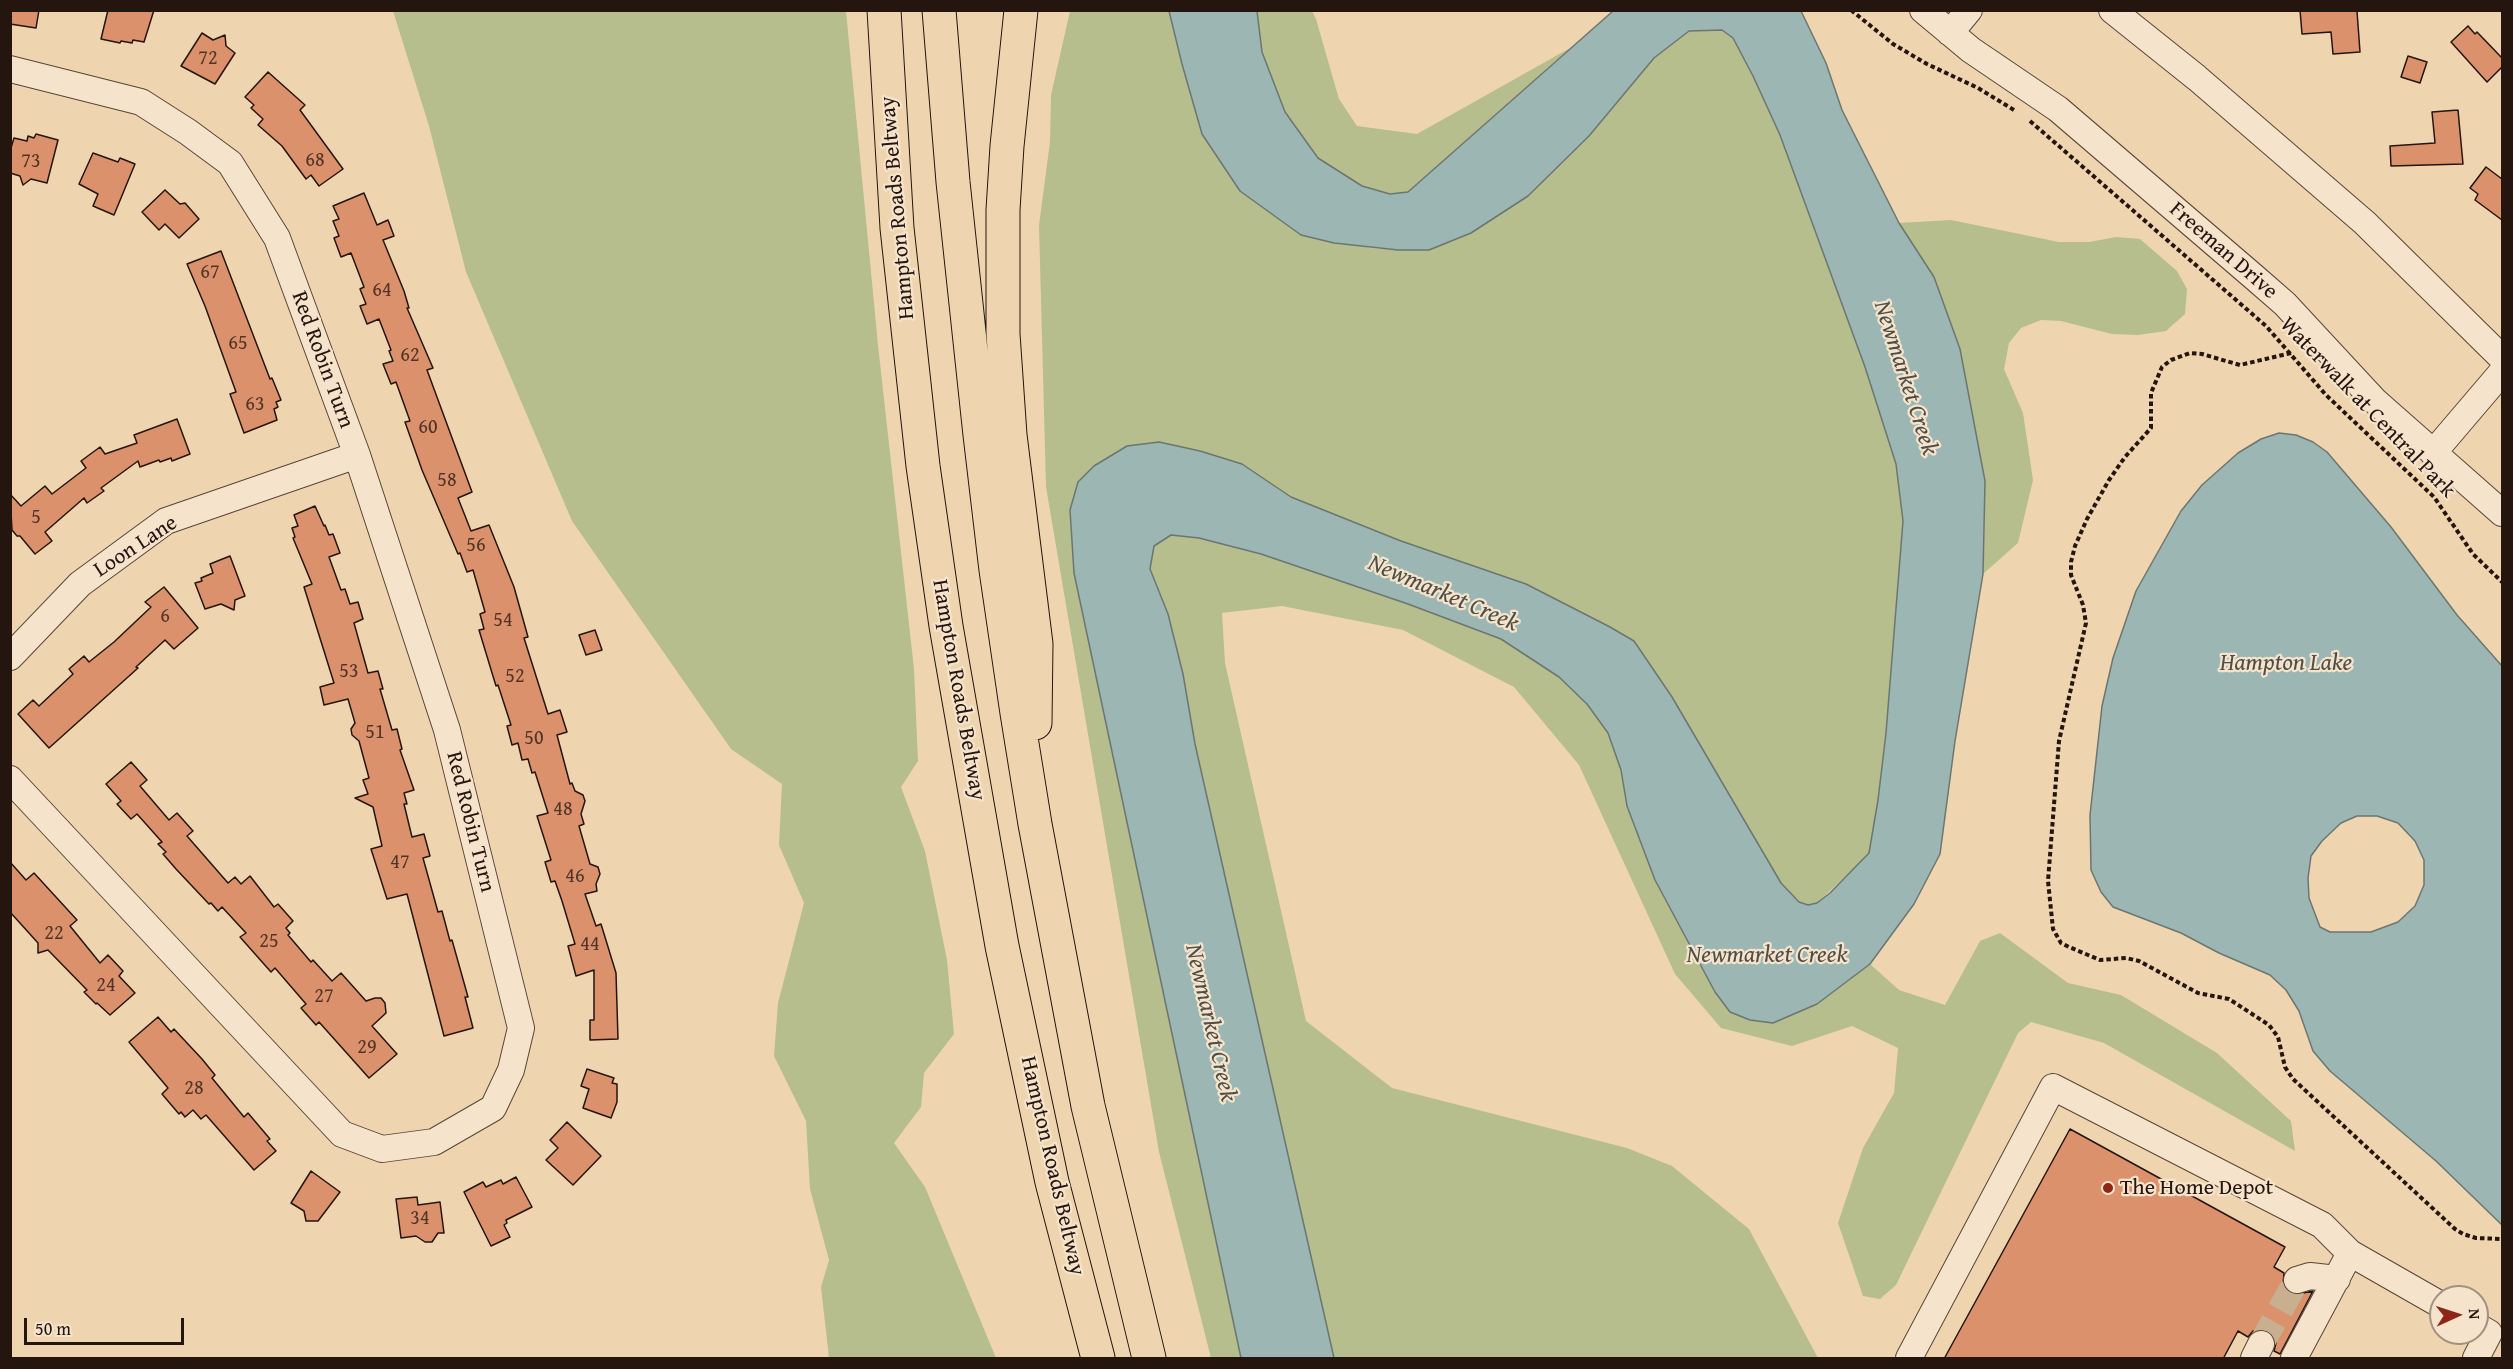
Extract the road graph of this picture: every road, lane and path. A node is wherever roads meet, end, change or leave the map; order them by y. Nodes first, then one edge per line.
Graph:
1 (884, 10) edge
2 (939, 10) edge
3 (1022, 10) edge
4 (1851, 10) edge
5 (1923, 10) edge
6 (1969, 10) edge
7 (2112, 10) edge
8 (1950, 33) junction
9 (10, 69) edge
10 (2018, 112) dead end
11 (2027, 118) dead end
12 (2291, 353) junction
13 (2502, 358) edge
14 (2502, 372) edge
15 (2433, 453) junction
16 (357, 455) junction
17 (2502, 513) edge
18 (2502, 582) edge
19 (10, 657) edge
20 (10, 779) edge
21 (1035, 824) junction
22 (2500, 1239) edge
23 (2350, 1253) junction
24 (1074, 1263) junction
25 (2337, 1279) junction
26 (2297, 1280) dead end
27 (2429, 1298) edge
28 (2482, 1345) edge
29 (1088, 1359) edge
30 (1098, 1359) edge
31 (1149, 1359) edge
32 (1909, 1359) edge
33 (2294, 1359) edge
34 (2476, 1359) edge

1 - 24 highway, Hampton Roads Beltway
2 - 21 highway
3 - 21 highway
4 - 10 path
5 - 8 street, Freeman Drive
6 - 8 street
7 - 13 street
8 - 15 street, Freeman Drive
9 - 16 street, Red Robin Turn
11 - 12 path, Waterwalk at Central Park
12 - 18 path, Waterwalk at Central Park
12 - 22 path
14 - 15 street
15 - 17 street, Freeman Drive
16 - 19 street, Loon Lane
16 - 20 street, Red Robin Turn
21 - 31 highway
23 - 25 street
23 - 27 street
23 - 32 street
24 - 29 highway
24 - 30 highway, Hampton Roads Beltway
25 - 26 street
25 - 33 street
28 - 34 street

